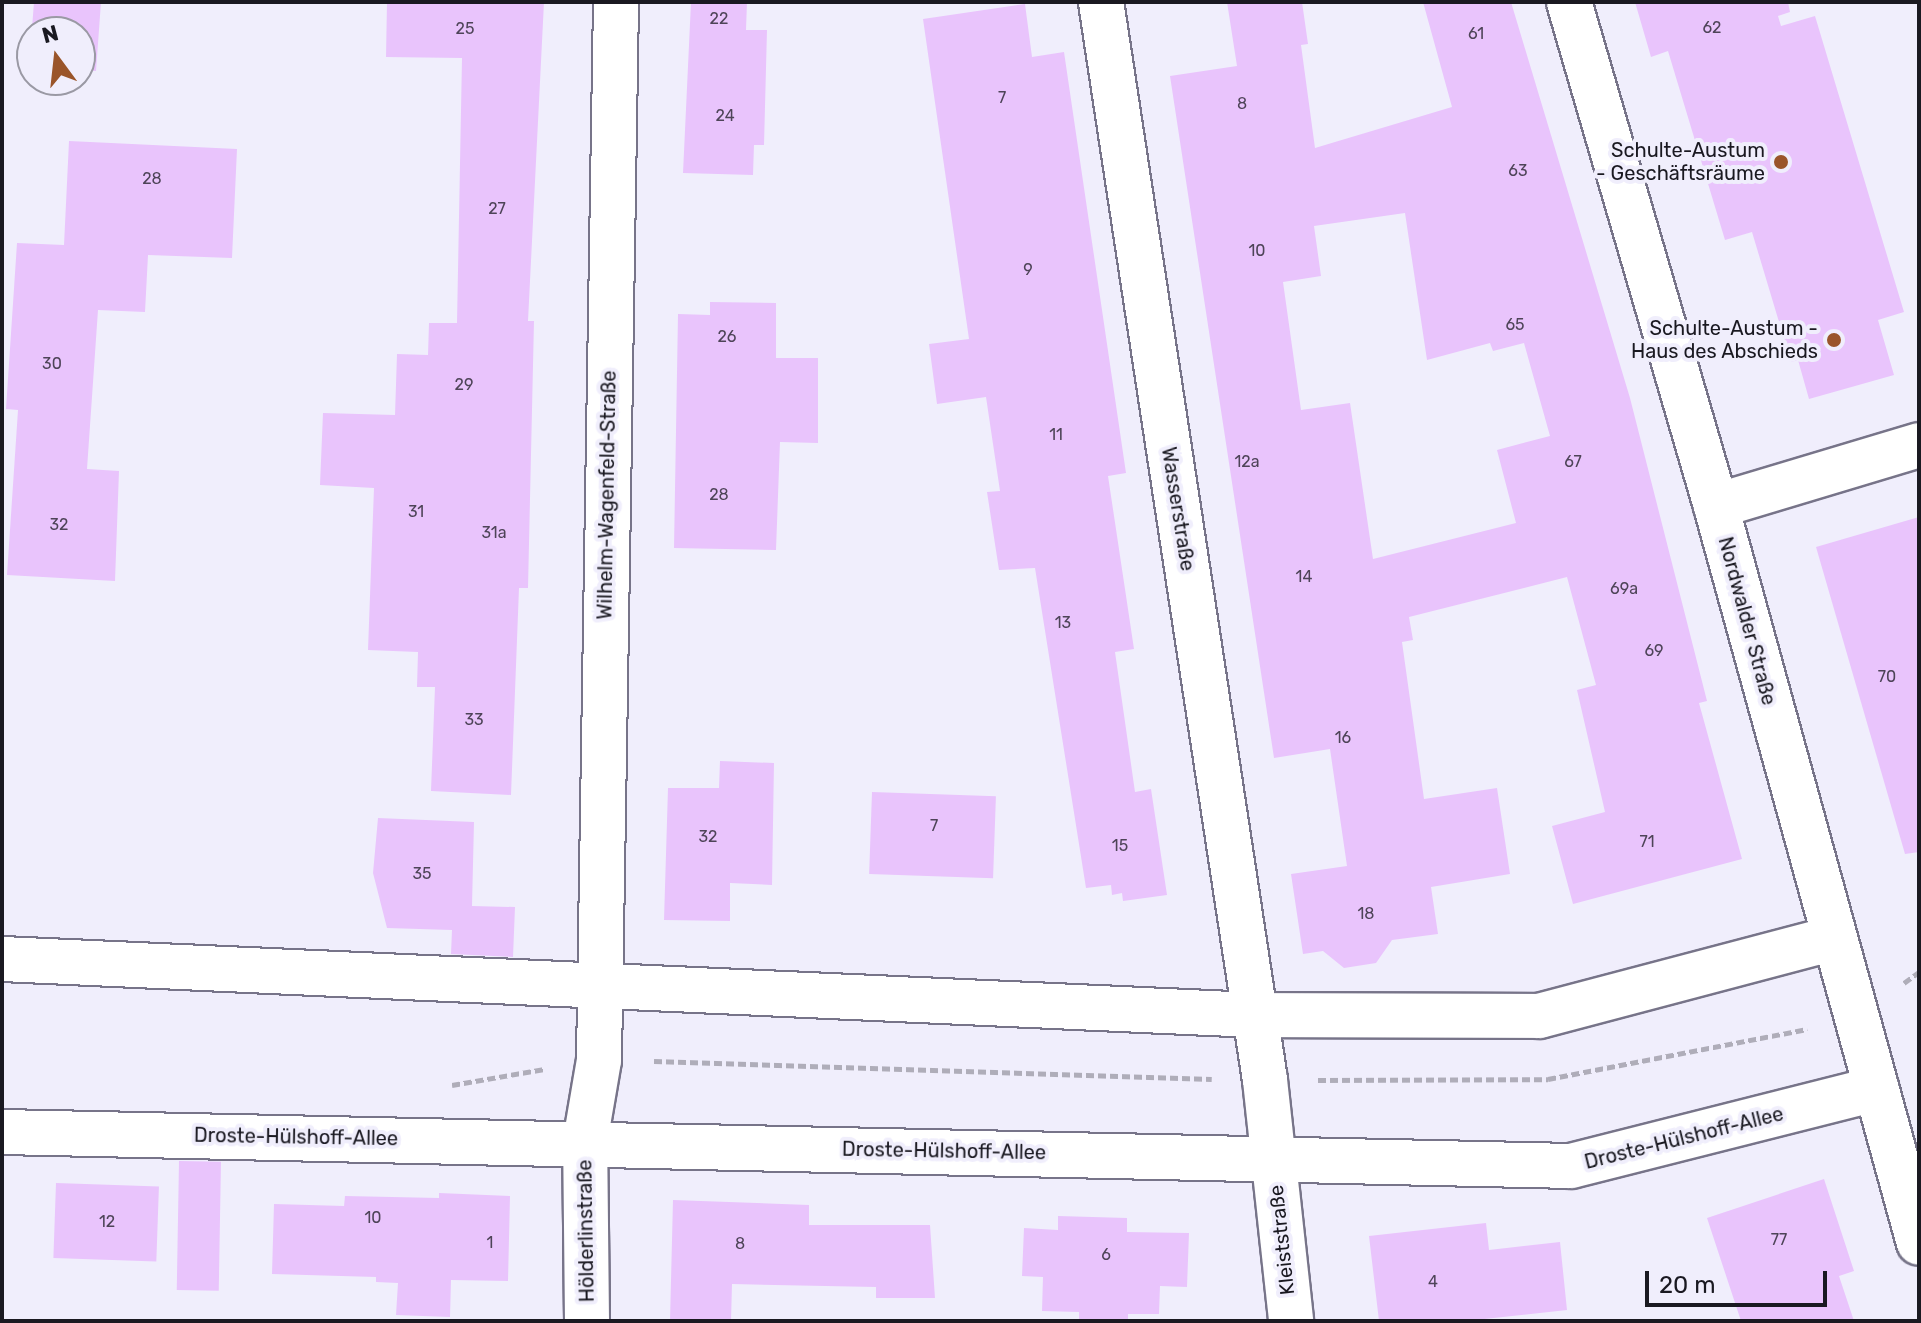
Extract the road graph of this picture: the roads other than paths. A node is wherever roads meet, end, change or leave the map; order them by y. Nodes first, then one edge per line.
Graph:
1 (616, 2) edge
2 (1101, 2) edge
3 (1569, 2) edge
4 (1919, 445) edge
5 (1716, 506) junction
6 (1834, 938) junction
7 (2, 959) edge
8 (599, 989) junction
9 (1254, 1015) junction
10 (599, 1060) joint
11 (1265, 1080) joint
12 (1876, 1089) junction
13 (2, 1132) edge
14 (585, 1142) junction
15 (1274, 1159) junction
16 (1919, 1243) edge
17 (587, 1321) edge
18 (1291, 1321) edge

1 - 8 street, Wilhelm-Wagenfeld-Straße
2 - 9 street, Wasserstraße
3 - 5 street, Nordwalder Straße
4 - 5 street
5 - 6 street, Nordwalder Straße
6 - 9 street
6 - 12 street, Nordwalder Straße
7 - 8 street
8 - 9 street
8 - 10 street, Wilhelm-Wagenfeld-Straße
9 - 11 street, Wasserstraße
10 - 14 street, Hölderlinstraße
11 - 15 street, Kleiststraße
12 - 15 street, Droste-Hülshoff-Allee
12 - 16 street, Nordwalder Straße
13 - 14 street, Droste-Hülshoff-Allee
14 - 15 street, Droste-Hülshoff-Allee
14 - 17 street, Hölderlinstraße
15 - 18 street, Kleiststraße

